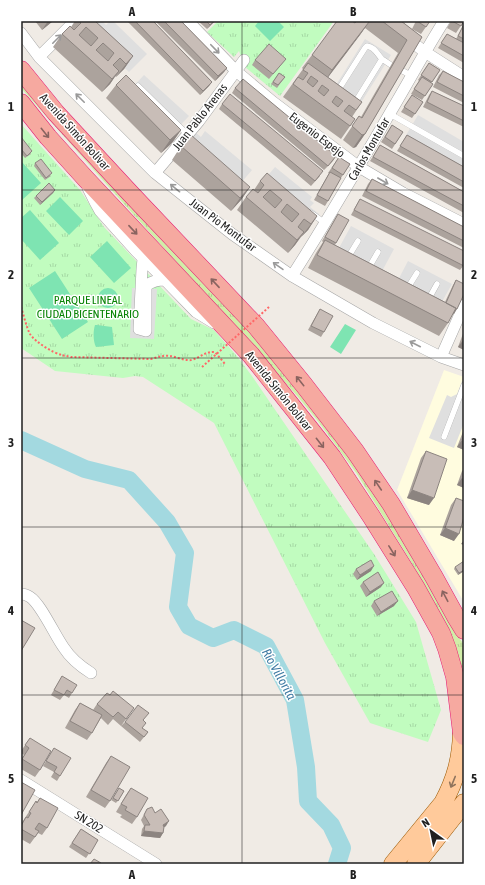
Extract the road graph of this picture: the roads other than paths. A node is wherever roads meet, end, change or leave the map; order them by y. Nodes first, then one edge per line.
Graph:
1 (75, 21) edge
2 (188, 21) edge
3 (384, 21) edge
4 (444, 21) edge
5 (21, 33) edge
6 (425, 52) junction
7 (39, 57) junction
8 (382, 59) junction
9 (244, 60) dead end
10 (391, 65) edge
11 (21, 70) edge
12 (401, 70) edge
13 (236, 71) junction
14 (412, 76) junction
15 (464, 77) edge
16 (138, 86) edge
17 (337, 93) edge
18 (356, 101) edge
19 (21, 103) edge
20 (390, 114) junction
21 (190, 135) junction
22 (464, 156) edge
23 (359, 167) junction
24 (156, 173) junction
25 (85, 178) junction
26 (304, 207) edge
27 (325, 223) junction
28 (464, 224) edge
29 (358, 241) dead end
30 (378, 252) dead end
31 (339, 258) edge
32 (143, 259) junction
33 (345, 261) junction
34 (352, 265) edge
35 (359, 268) edge
36 (366, 272) junction
37 (416, 273) dead end
38 (292, 276) junction
39 (373, 276) edge
40 (165, 280) junction
41 (437, 284) dead end
42 (399, 289) edge
43 (421, 302) edge
44 (464, 305) edge
45 (461, 321) edge
46 (231, 333) junction
47 (441, 358) junction
48 (464, 365) edge
49 (464, 385) edge
50 (444, 438) dead end
51 (21, 594) edge
52 (464, 630) edge
53 (91, 673) dead end
54 (464, 704) edge
55 (463, 731) edge
56 (21, 780) edge
57 (454, 806) edge
58 (156, 864) edge
59 (393, 864) edge
60 (416, 864) edge

7 -> 1 street
2 -> 13 street, Eugenio Espejo
3 - 6 street
4 - 6 street, Carlos Montufar
5 - 7 street, Juan Pio Montufar
6 - 14 street, Carlos Montufar
6 - 15 street
24 -> 7 street, Juan Pio Montufar
8 - 10 lane
8 - 17 lane
8 - 18 lane
9 - 13 street, Juan Pablo Arenas
52 -> 11 highway, Avenida Simón Bolívar
12 - 14 lane
13 - 21 street, Juan Pablo Arenas
13 - 23 street, Eugenio Espejo
14 - 20 street, Carlos Montufar
16 - 21 lane
19 -> 25 highway, Avenida Simón Bolívar
20 - 22 lane
20 - 23 street, Carlos Montufar
21 - 24 street, Juan Pablo Arenas
23 - 27 street, Carlos Montufar
23 -> 28 street, Eugenio Espejo
38 -> 24 street, Juan Pio Montufar
25 - 32 street
25 -> 46 highway, Avenida Simón Bolívar
26 - 27 lane
27 - 38 street, Carlos Montufar
29 - 33 lane
30 - 36 lane
31 - 33 lane
32 - 40 street
32 - 40 street
33 - 34 lane
35 - 36 lane
36 - 39 lane
37 - 42 lane
47 -> 38 street, Juan Pio Montufar
40 - 46 street
41 - 43 lane
44 - 45 street
45 - 47 street
46 -> 55 highway, Avenida Simón Bolívar
47 - 48 street, Juan Pio Montufar
49 - 50 lane
51 - 53 street
54 - 55 highway
55 -> 57 main road
56 - 58 street, SN 202
57 - 59 main road
57 - 60 main road

